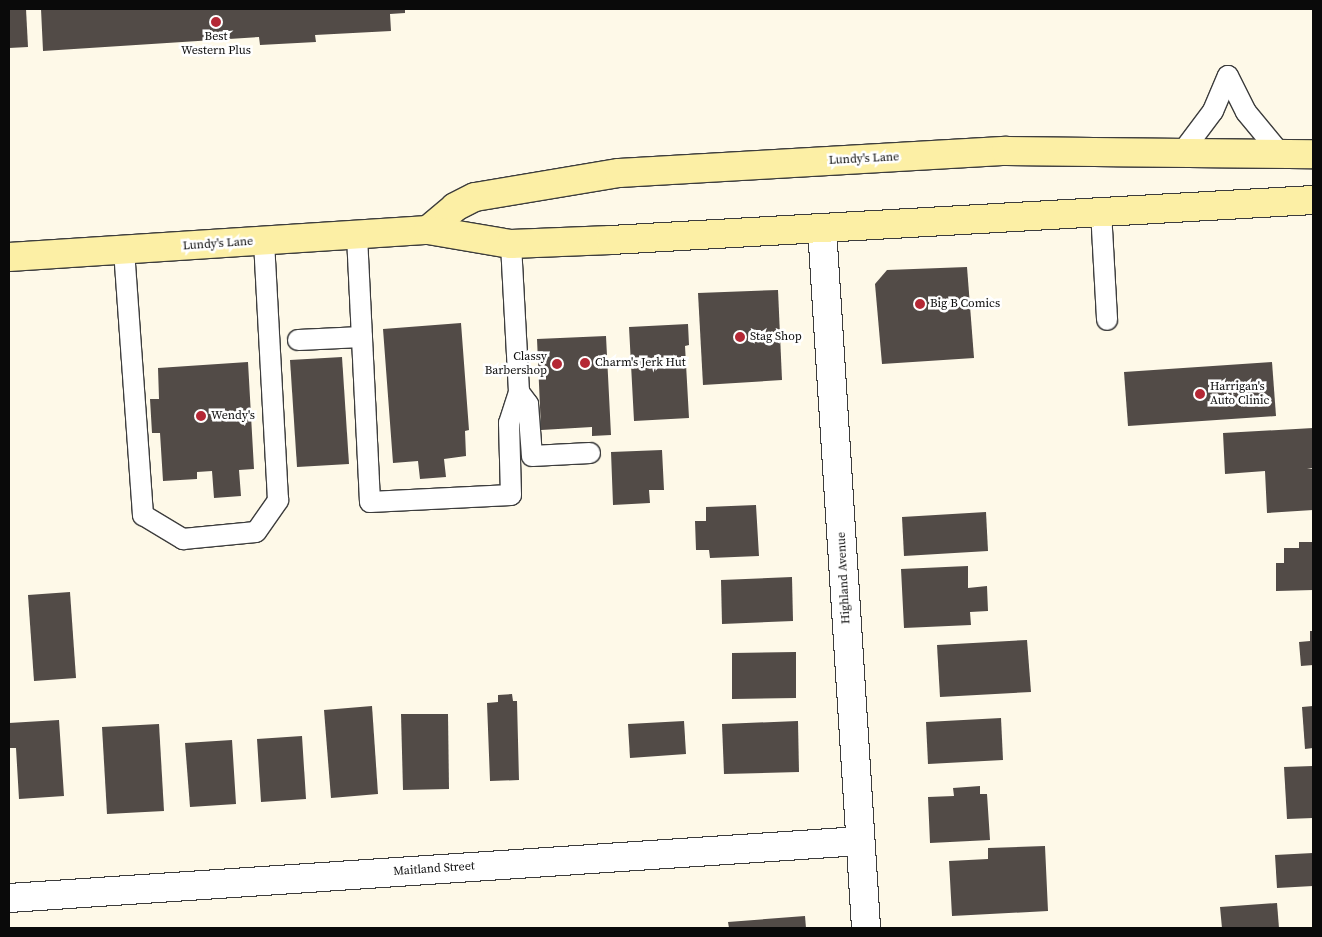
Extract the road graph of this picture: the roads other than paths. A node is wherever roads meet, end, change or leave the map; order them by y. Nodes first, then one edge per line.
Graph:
1 (1183, 151) junction
2 (1280, 153) junction
3 (1313, 154) edge
4 (1313, 200) edge
5 (1101, 211) junction
6 (822, 228) junction
7 (428, 230) junction
8 (357, 236) junction
9 (264, 241) junction
10 (512, 244) junction
11 (124, 250) junction
12 (9, 257) edge
13 (1107, 320) dead end
14 (362, 337) junction
15 (298, 340) dead end
16 (520, 392) junction
17 (590, 454) dead end
18 (860, 841) junction
19 (9, 898) edge
20 (866, 928) edge

1 - 2 main road, Lundy's Lane
1 - 2 lane
1 - 7 main road, Lundy's Lane
2 - 3 main road, Lundy's Lane
4 - 5 main road, Lundy's Lane
5 - 6 main road, Lundy's Lane
5 - 13 lane
6 - 10 main road, Lundy's Lane
6 - 18 street, Highland Avenue
7 - 8 main road, Lundy's Lane
7 - 10 main road, Lundy's Lane
8 - 9 main road, Lundy's Lane
8 - 14 lane
9 - 11 main road, Lundy's Lane
9 - 11 lane
10 - 16 lane
11 - 12 main road, Lundy's Lane
14 - 15 lane
14 - 16 lane
16 - 17 lane
18 - 19 street, Maitland Street
18 - 20 street, Highland Avenue

